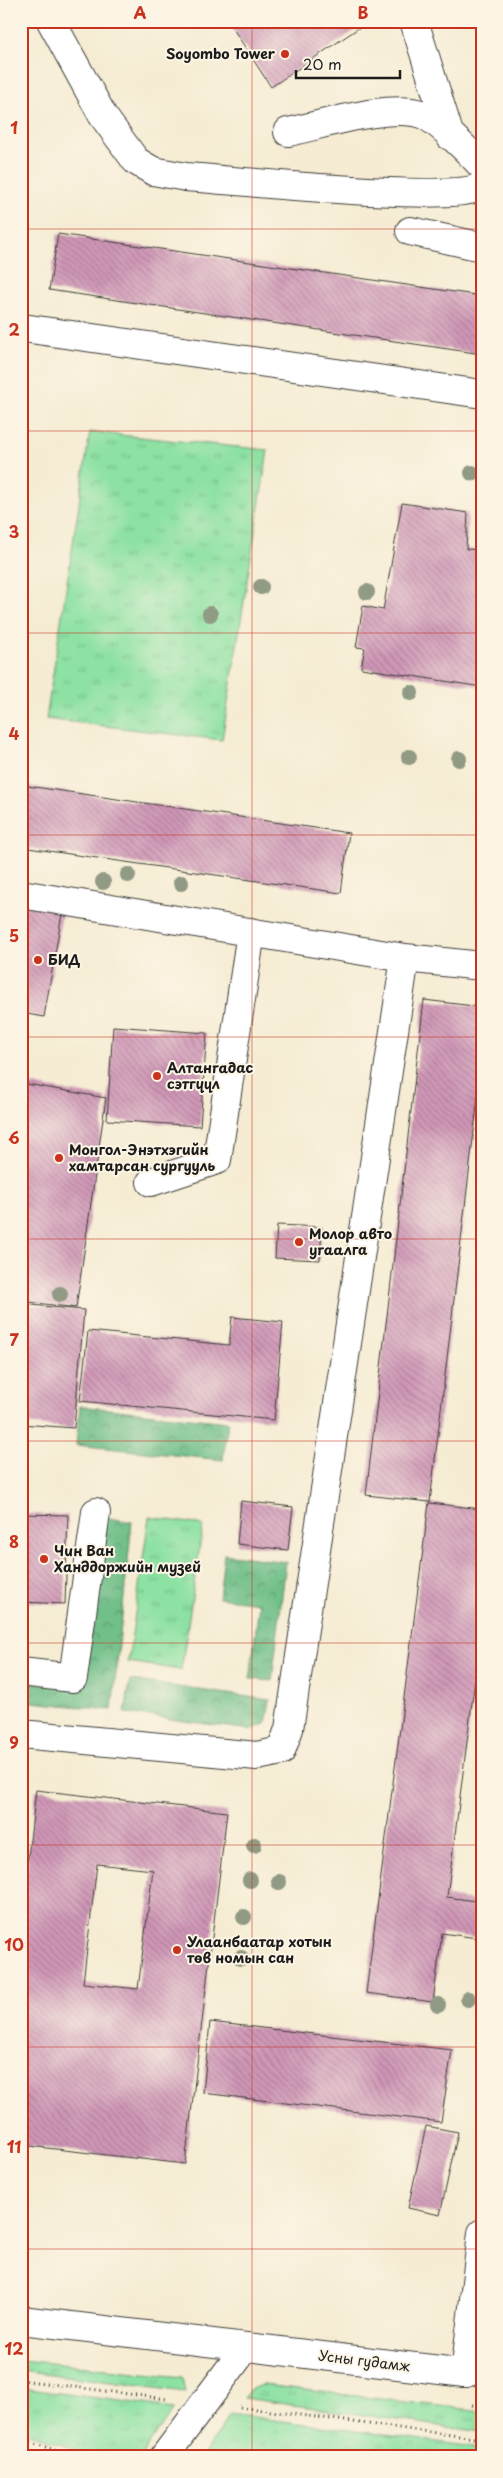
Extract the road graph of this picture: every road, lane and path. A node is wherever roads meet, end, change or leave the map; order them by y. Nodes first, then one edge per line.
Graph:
1 (51, 21) edge
2 (414, 21) edge
3 (288, 132) dead end
4 (450, 136) junction
5 (482, 166) edge
6 (482, 186) edge
7 (410, 231) dead end
8 (482, 247) edge
9 (22, 328) edge
10 (482, 394) edge
11 (21, 894) edge
12 (251, 932) junction
13 (405, 958) junction
14 (482, 966) edge
15 (151, 1182) dead end
16 (96, 1512) dead end
17 (21, 1672) edge
18 (21, 1734) edge
19 (482, 2233) edge
20 (21, 2320) edge
21 (246, 2347) junction
22 (473, 2370) edge
23 (21, 2380) edge
24 (204, 2403) junction
25 (463, 2404) dead end
26 (482, 2407) edge
27 (482, 2439) edge
28 (21, 2440) edge
29 (68, 2457) edge
30 (164, 2457) edge

1 - 6 street
2 - 4 street
3 - 4 street
4 - 5 street
7 - 8 street
9 - 10 street
11 - 12 street
12 - 13 street
12 - 15 street
13 - 14 street
13 - 18 street
16 - 17 street
19 - 22 street
20 - 21 street, Усны гудамж
21 - 22 street, Усны гудамж
21 - 24 street
23 - 24 path
24 - 27 path
24 - 30 street
25 - 26 path
28 - 29 path

